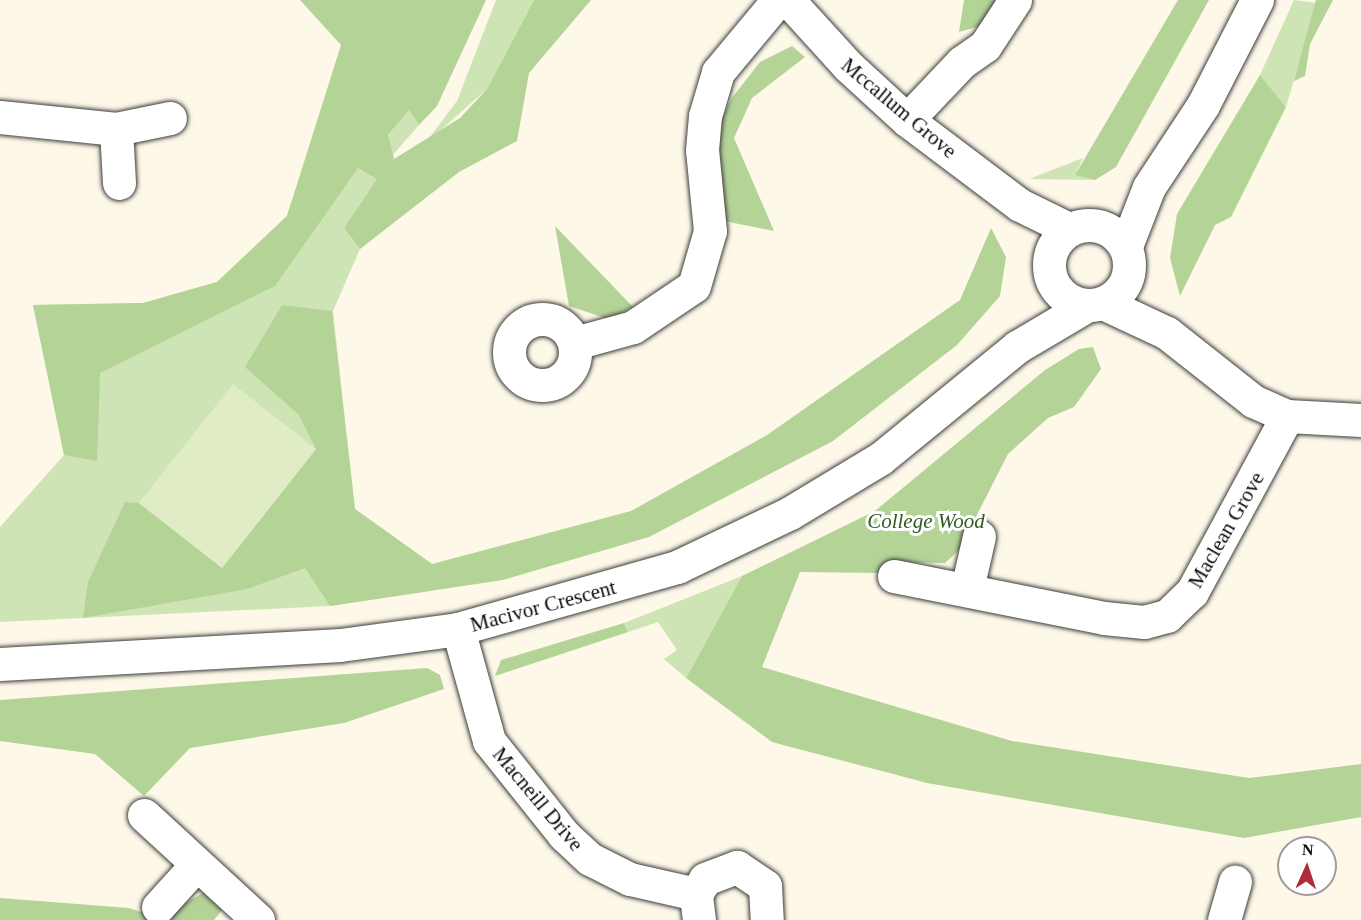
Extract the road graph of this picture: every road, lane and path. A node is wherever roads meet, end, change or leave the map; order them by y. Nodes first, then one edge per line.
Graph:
1 (778, 0) edge
2 (788, 0) edge
3 (1015, 0) edge
4 (1257, 0) edge
5 (0, 117) edge
6 (170, 118) dead end
7 (908, 120) junction
8 (116, 129) junction
9 (119, 183) dead end
10 (1020, 205) junction
11 (1069, 229) junction
12 (1119, 250) junction
13 (1050, 269) junction
14 (1094, 304) junction
15 (1167, 333) junction
16 (575, 344) dead end
17 (1017, 346) junction
18 (1287, 416) junction
19 (1361, 420) edge
20 (979, 536) dead end
21 (894, 576) dead end
22 (967, 589) junction
23 (458, 629) junction
24 (0, 664) edge
25 (144, 815) dead end
26 (196, 865) junction
27 (1235, 882) dead end
28 (158, 907) dead end
29 (698, 907) edge
30 (258, 920) edge
31 (767, 920) edge
32 (1224, 920) edge

1 - 16 street
2 - 7 street, Mccallum Grove
3 - 7 street
4 - 12 street
5 - 8 street
6 - 8 street
7 - 10 street, Mccallum Grove
8 - 9 street
10 - 11 street, Mccallum Grove
10 - 13 street, Mccallum Grove
11 - 12 street
11 - 13 street, Macivor Crescent
12 - 14 street, Macivor Crescent
12 - 15 street
13 - 14 street, Mccallum Grove
13 - 17 street, Macivor Crescent
14 - 15 street, Mccallum Grove
14 - 17 street, Macivor Crescent
15 - 18 street
17 - 23 street, Macivor Crescent
18 - 19 street
18 - 22 street, Maclean Grove
20 - 22 street
21 - 22 street, Maclean Grove
23 - 24 street, Macivor Crescent
23 - 29 street, Macneill Drive
25 - 26 street
26 - 28 street
26 - 30 street
27 - 32 street
29 - 31 street

